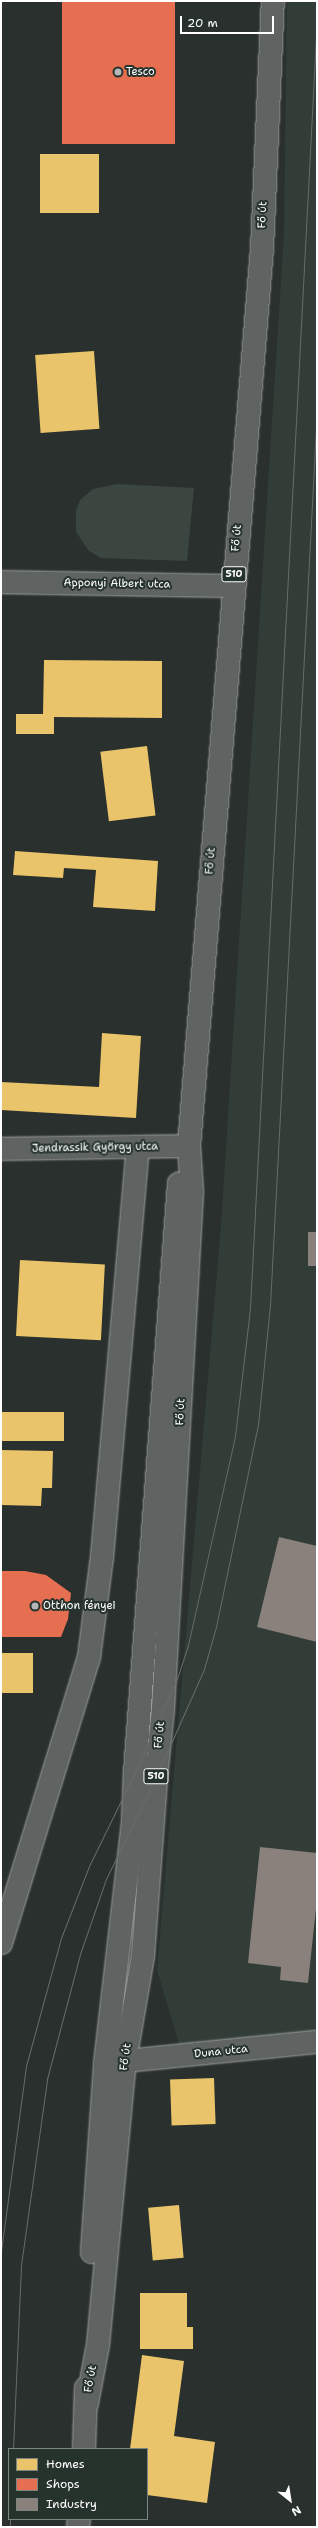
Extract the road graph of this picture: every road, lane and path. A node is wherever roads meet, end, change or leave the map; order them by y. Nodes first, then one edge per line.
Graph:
1 (273, 1) edge
2 (1, 582) edge
3 (233, 586) junction
4 (189, 1146) junction
5 (138, 1148) junction
6 (1, 1149) edge
7 (1, 1943) edge
8 (317, 2042) edge
9 (125, 2061) junction
10 (87, 2403) junction
11 (84, 2448) edge

1 - 3 main road, Fő út / 510
2 - 3 main road, Apponyi Albert utca
3 - 4 main road, Fő út / 510
4 - 5 main road, Jendrassik György utca
4 - 9 main road, Fő út / 510
4 - 10 main road, Fő út / 510
5 - 6 main road, Jendrassik György utca
5 - 7 main road
8 - 9 main road, Duna utca
9 - 10 main road, Fő út / 510
10 - 11 main road, 510

